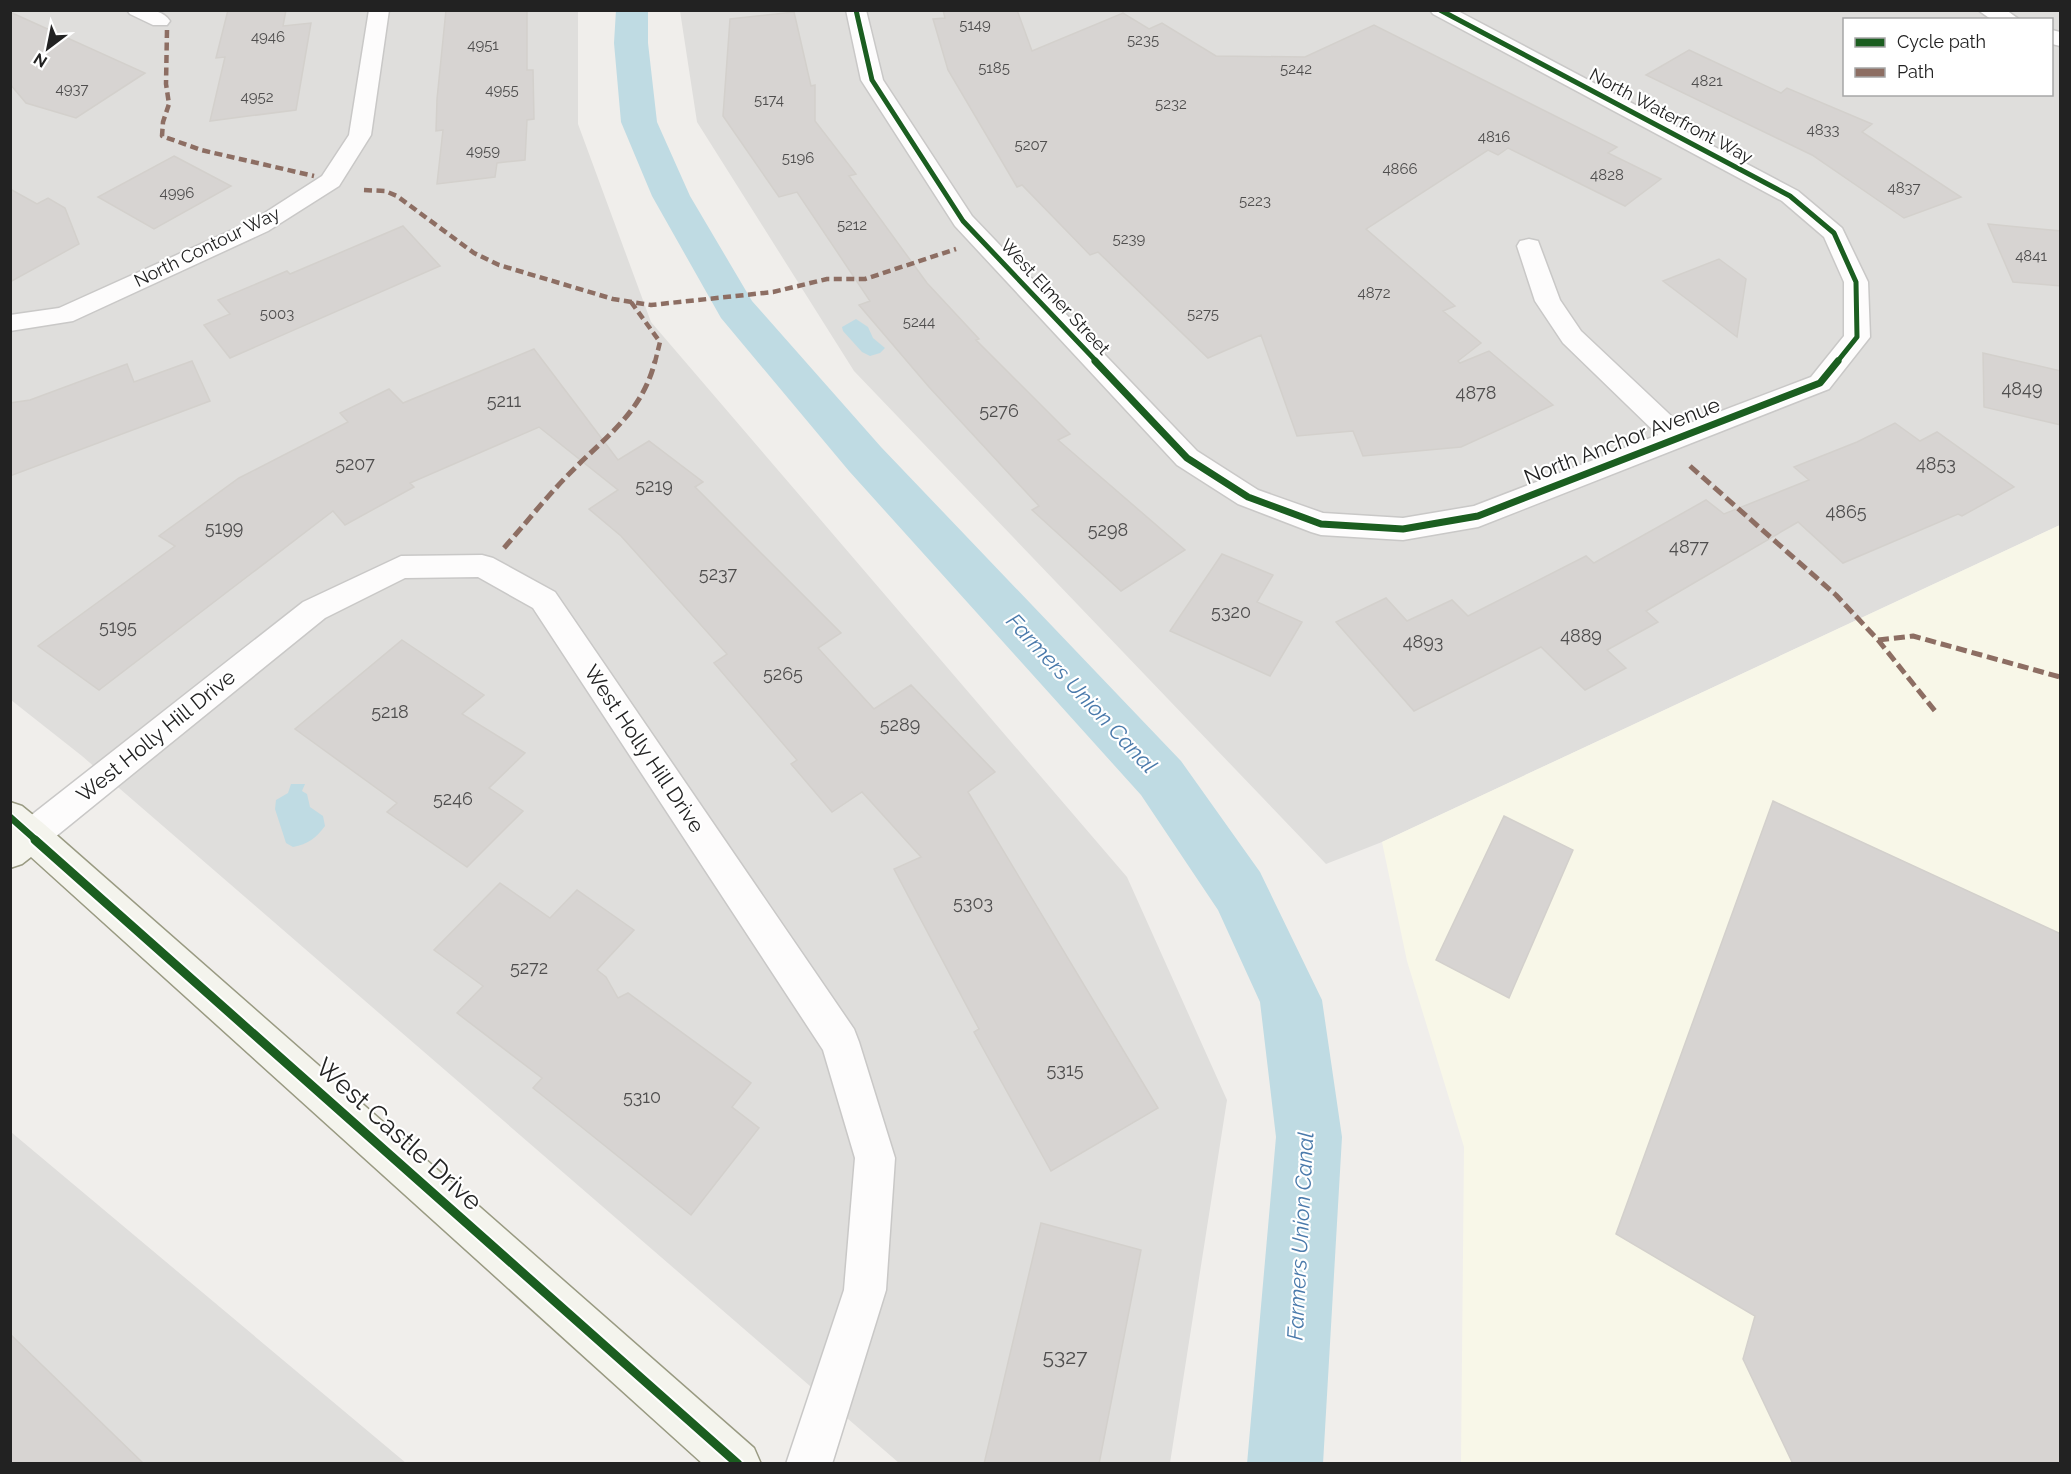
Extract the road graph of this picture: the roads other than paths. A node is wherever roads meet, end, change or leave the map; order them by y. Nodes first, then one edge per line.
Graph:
1 (137, 10) edge
2 (379, 10) edge
3 (856, 10) edge
4 (1440, 10) edge
5 (1988, 10) edge
6 (2006, 18) edge
7 (160, 21) dead end
8 (1529, 246) dead end
9 (1857, 282) joint
10 (10, 323) edge
11 (1678, 438) junction
12 (1321, 524) joint
13 (18, 835) edge
14 (738, 1464) edge
15 (809, 1464) edge

1 - 7 street
2 - 10 street, North Contour Way
3 - 12 street, West Elmer Street
4 - 9 street, North Waterfront Way
5 - 6 street
8 - 11 street, North Anchor Avenue
9 - 11 street, North Anchor Avenue
11 - 12 street, North Anchor Avenue
13 - 14 street, West Castle Drive
13 - 15 street, West Holly Hill Drive

